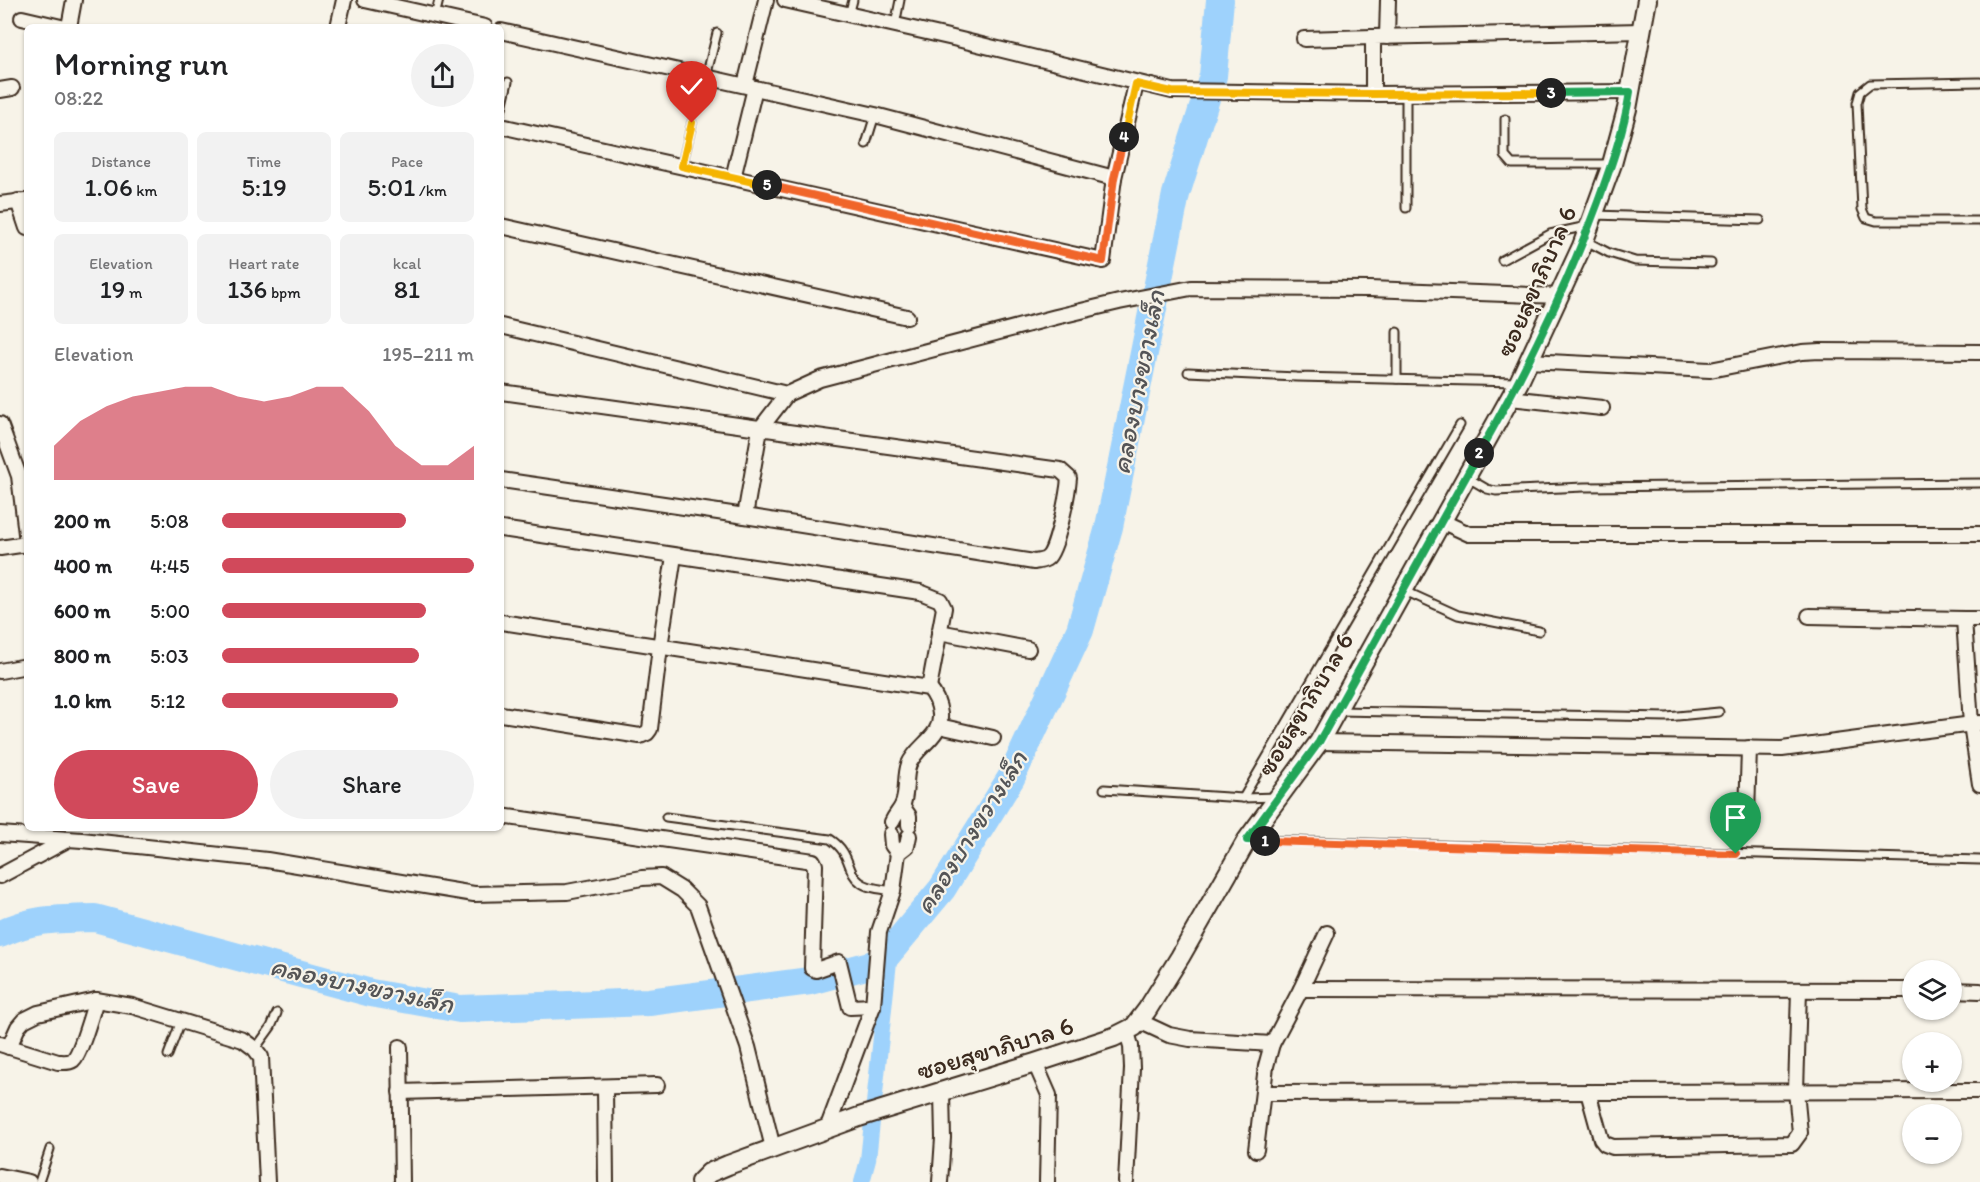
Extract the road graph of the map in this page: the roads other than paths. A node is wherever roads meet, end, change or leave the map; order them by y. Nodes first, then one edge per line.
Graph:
1 (75, 0) edge
2 (344, 0) edge
3 (365, 0) edge
4 (439, 0) edge
5 (766, 0) edge
6 (785, 0) edge
7 (853, 0) edge
8 (900, 0) edge
9 (1388, 0) edge
10 (1647, 0) edge
11 (849, 15) junction
12 (435, 16) junction
13 (22, 18) dead end
14 (48, 24) edge
15 (70, 24) edge
16 (339, 24) edge
17 (471, 24) edge
18 (895, 25) junction
19 (1641, 31) junction
20 (504, 32) edge
21 (717, 33) dead end
22 (1372, 37) junction
23 (1387, 37) junction
24 (1304, 39) dead end
25 (706, 77) junction
26 (508, 82) dead end
27 (1980, 82) edge
28 (1136, 84) junction
29 (750, 86) junction
30 (1630, 92) junction
31 (1373, 94) junction
32 (1406, 94) junction
33 (504, 99) edge
34 (875, 115) junction
35 (1505, 119) dead end
36 (692, 123) dead end
37 (504, 127) edge
38 (866, 144) dead end
39 (1612, 164) junction
40 (682, 166) junction
41 (733, 178) junction
42 (1114, 178) junction
43 (23, 201) edge
44 (0, 204) edge
45 (1406, 208) dead end
46 (1760, 219) dead end
47 (1980, 221) edge
48 (504, 227) edge
49 (1589, 227) junction
50 (1503, 260) dead end
51 (1711, 263) dead end
52 (1560, 296) junction
53 (906, 317) dead end
54 (504, 327) edge
55 (1396, 332) dead end
56 (1980, 352) edge
57 (1528, 361) junction
58 (1188, 372) dead end
59 (1397, 379) junction
60 (1519, 382) junction
61 (504, 392) edge
62 (787, 394) junction
63 (1510, 398) junction
64 (1602, 408) dead end
65 (1460, 425) dead end
66 (1, 426) edge
67 (760, 429) junction
68 (1466, 477) junction
69 (504, 480) edge
70 (1980, 483) edge
71 (745, 516) junction
72 (24, 518) edge
73 (1441, 521) junction
74 (504, 529) edge
75 (1980, 534) edge
76 (24, 544) edge
77 (0, 548) edge
78 (674, 556) junction
79 (1402, 590) junction
80 (1809, 616) dead end
81 (1964, 619) junction
82 (1980, 619) edge
83 (504, 622) edge
84 (1539, 631) dead end
85 (939, 632) junction
86 (660, 647) junction
87 (1028, 649) dead end
88 (24, 667) edge
89 (0, 671) edge
90 (929, 688) junction
91 (1335, 711) junction
92 (1719, 712) dead end
93 (504, 714) edge
94 (1976, 723) edge
95 (939, 726) junction
96 (993, 738) dead end
97 (1319, 742) junction
98 (1749, 748) junction
99 (1980, 784) edge
100 (1104, 789) dead end
101 (1279, 797) junction
102 (1243, 798) junction
103 (902, 806) junction
104 (1747, 815) dead end
105 (504, 816) edge
106 (666, 817) dead end
107 (108, 831) edge
108 (0, 834) edge
109 (67, 834) edge
110 (1247, 840) junction
111 (110, 843) junction
112 (898, 853) junction
113 (1980, 860) edge
114 (0, 876) edge
115 (893, 891) junction
116 (1328, 933) dead end
117 (1301, 989) junction
118 (1799, 990) junction
119 (1902, 990) edge
120 (1962, 990) edge
121 (1980, 991) edge
122 (96, 1000) junction
123 (873, 1005) junction
124 (277, 1013) dead end
125 (181, 1021) junction
126 (1133, 1027) junction
127 (1272, 1044) junction
128 (4, 1045) edge
129 (400, 1047) dead end
130 (255, 1049) junction
131 (168, 1055) dead end
132 (1035, 1063) junction
133 (657, 1085) dead end
134 (605, 1088) junction
135 (1796, 1091) junction
136 (1980, 1091) edge
137 (400, 1092) junction
138 (942, 1092) junction
139 (1588, 1092) junction
140 (1264, 1093) junction
141 (832, 1127) junction
142 (773, 1148) junction
143 (50, 1149) dead end
144 (1256, 1150) dead end
145 (0, 1176) edge
146 (29, 1182) edge
147 (39, 1182) edge
148 (267, 1182) edge
149 (402, 1182) edge
150 (606, 1182) edge
151 (700, 1182) edge
152 (940, 1182) edge
153 (1047, 1182) edge
154 (1126, 1182) edge

1 - 15 street
2 - 16 street
3 - 12 street
4 - 12 lane
5 - 29 street
6 - 11 street
7 - 11 lane
8 - 18 lane
9 - 23 street
10 - 19 street, ซอยสุขาภิบาล 6
11 - 18 street
12 - 17 street
13 - 14 street
18 - 28 street
19 - 23 street
19 - 30 street, ซอยสุขาภิบาล 6
20 - 25 street
21 - 25 lane
22 - 23 street
22 - 24 street
22 - 31 street
25 - 29 street
26 - 33 lane
27 - 47 lane
28 - 31 street
28 - 42 street
29 - 34 street
29 - 41 street
30 - 32 street
30 - 39 street, ซอยสุขาภิบาล 6
31 - 32 street
32 - 45 lane
34 - 38 lane
34 - 42 street
35 - 39 lane
36 - 40 lane
37 - 40 street
39 - 49 street, ซอยสุขาภิบาล 6
40 - 41 street
41 - 42 street
43 - 44 street
46 - 49 lane
48 - 53 street
49 - 50 lane
49 - 51 lane
49 - 52 street, ซอยสุขาภิบาล 6
52 - 57 street, ซอยสุขาภิบาล 6
52 - 62 street
54 - 62 street
55 - 59 lane
56 - 57 street
57 - 60 street, ซอยสุขาภิบาล 6
58 - 59 lane
59 - 60 lane
60 - 63 street, ซอยสุขาภิบาล 6
61 - 67 street
62 - 67 street
63 - 64 street
63 - 68 street, ซอยสุขาภิบาล 6
65 - 102 lane
66 - 72 street
67 - 71 street
67 - 71 street
68 - 70 lane
68 - 73 street, ซอยสุขาภิบาล 6
69 - 71 street
73 - 75 street
73 - 79 street, ซอยสุขาภิบาล 6
74 - 78 street
76 - 77 street
78 - 85 street
78 - 86 street
79 - 84 lane
79 - 91 street, ซอยสุขาภิบาล 6
80 - 81 street
81 - 82 street
81 - 94 street
83 - 86 street
85 - 87 street
85 - 90 street
86 - 90 street
86 - 93 street
88 - 89 street
90 - 95 street
91 - 92 lane
91 - 97 street, ซอยสุขาภิบาล 6
94 - 98 street
94 - 99 street
95 - 96 street
95 - 103 street
97 - 98 street
97 - 101 street, ซอยสุขาภิบาล 6
98 - 104 street
100 - 102 lane
101 - 102 lane
101 - 110 street, ซอยสุขาภิบาล 6
103 - 112 street
103 - 112 street
105 - 123 street
106 - 115 lane
107 - 111 street
108 - 109 street
109 - 111 street
109 - 114 street
110 - 113 lane
110 - 126 street, ซอยสุขาภิบาล 6
111 - 142 street
112 - 115 street
115 - 123 street
116 - 117 street
117 - 118 street
117 - 127 street
118 - 119 street
118 - 135 street
120 - 121 street
122 - 125 street
122 - 128 street
122 - 128 street
123 - 141 street
124 - 130 lane
125 - 130 street
125 - 131 lane
126 - 127 street
126 - 132 street, ซอยสุขาภิบาล 6
126 - 154 street
127 - 140 street
129 - 137 street
130 - 148 street
132 - 138 street, ซอยสุขาภิบาล 6
132 - 153 street
133 - 134 street
134 - 137 street
134 - 150 street
135 - 136 street
135 - 139 street
135 - 139 street
137 - 149 street
138 - 141 street, ซอยสุขาภิบาล 6
138 - 152 street
139 - 140 street
140 - 144 street
141 - 142 street, ซอยสุขาภิบาล 6
142 - 151 street, ซอยสุขาภิบาล 6
143 - 147 lane
145 - 146 street

